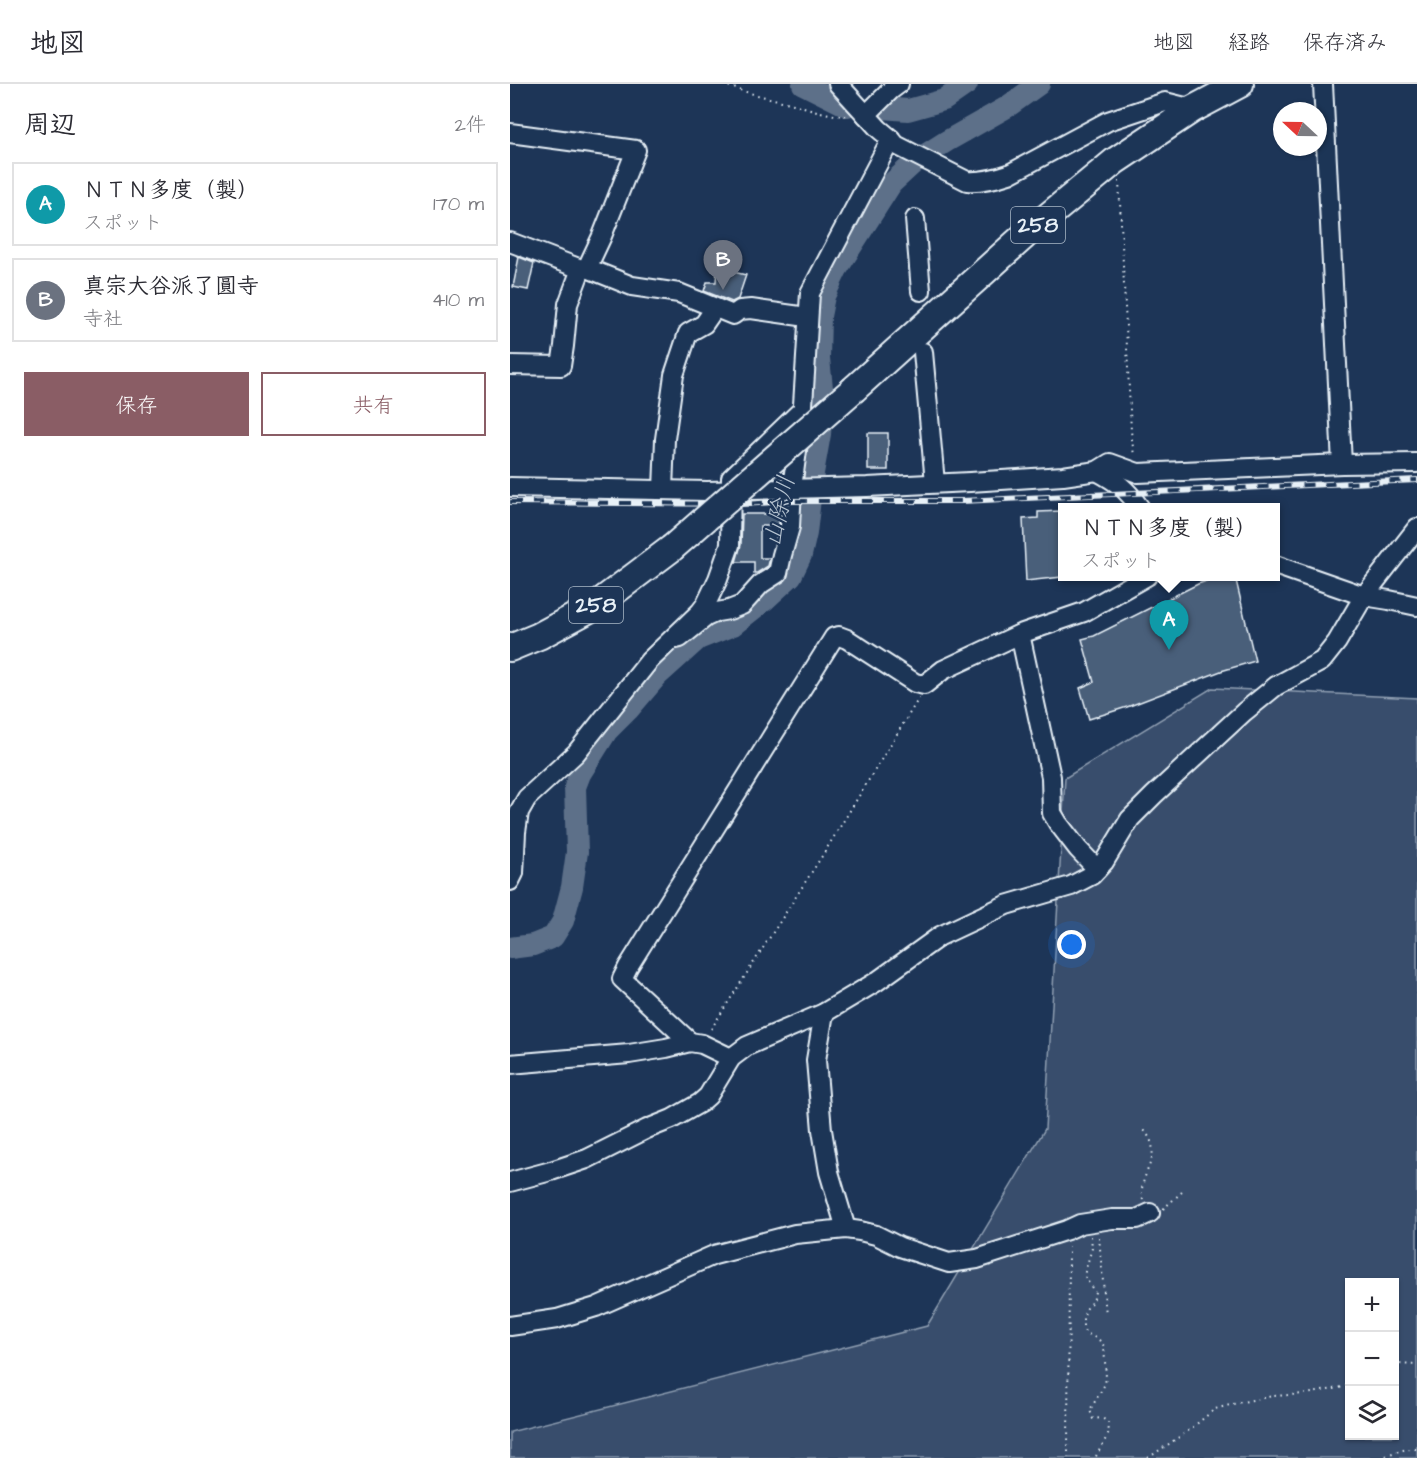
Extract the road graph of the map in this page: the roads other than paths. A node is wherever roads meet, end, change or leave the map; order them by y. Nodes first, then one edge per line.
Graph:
1 (838, 84) edge
2 (898, 84) edge
3 (1240, 84) edge
4 (1323, 84) edge
5 (1193, 109) junction
6 (866, 115) junction
7 (510, 133) edge
8 (894, 142) junction
9 (915, 219) dead end
10 (510, 242) edge
11 (584, 269) junction
12 (921, 291) dead end
13 (715, 308) junction
14 (807, 317) junction
15 (923, 352) dead end
16 (510, 365) edge
17 (803, 409) junction
18 (1417, 463) edge
19 (1342, 464) junction
20 (1097, 471) junction
21 (935, 483) junction
22 (510, 487) edge
23 (805, 488) junction
24 (663, 489) junction
25 (731, 489) junction
26 (1137, 503) edge
27 (1417, 528) edge
28 (1280, 567) edge
29 (1137, 581) edge
30 (1364, 596) junction
31 (1417, 606) edge
32 (1020, 634) junction
33 (674, 638) junction
34 (510, 648) edge
35 (1098, 869) junction
36 (510, 881) edge
37 (824, 1013) junction
38 (690, 1042) junction
39 (731, 1058) junction
40 (510, 1064) edge
41 (510, 1182) edge
42 (1150, 1213) road end
43 (846, 1229) junction
44 (510, 1326) edge

1 - 6 street
2 - 6 street
3 - 5 highway, 258
4 - 19 street
5 - 8 street
5 - 34 highway, 258, bridge
6 - 8 street
7 - 11 street
8 - 14 street
9 - 12 street
10 - 11 street
11 - 13 street
11 - 16 street
13 - 14 street
13 - 24 street
14 - 17 street
15 - 21 street
17 - 23 street
17 - 25 street
18 - 19 street
19 - 20 street
20 - 21 street
20 - 26 street
21 - 23 street
22 - 24 street
23 - 25 street
23 - 33 street
24 - 25 street
25 - 33 street
27 - 30 street
28 - 30 street
29 - 32 street
30 - 31 street
30 - 35 street
32 - 35 street
32 - 38 street
33 - 36 street
35 - 37 street
37 - 39 street
37 - 43 street
38 - 39 street
38 - 40 street
39 - 41 street
42 - 43 street
43 - 44 street

